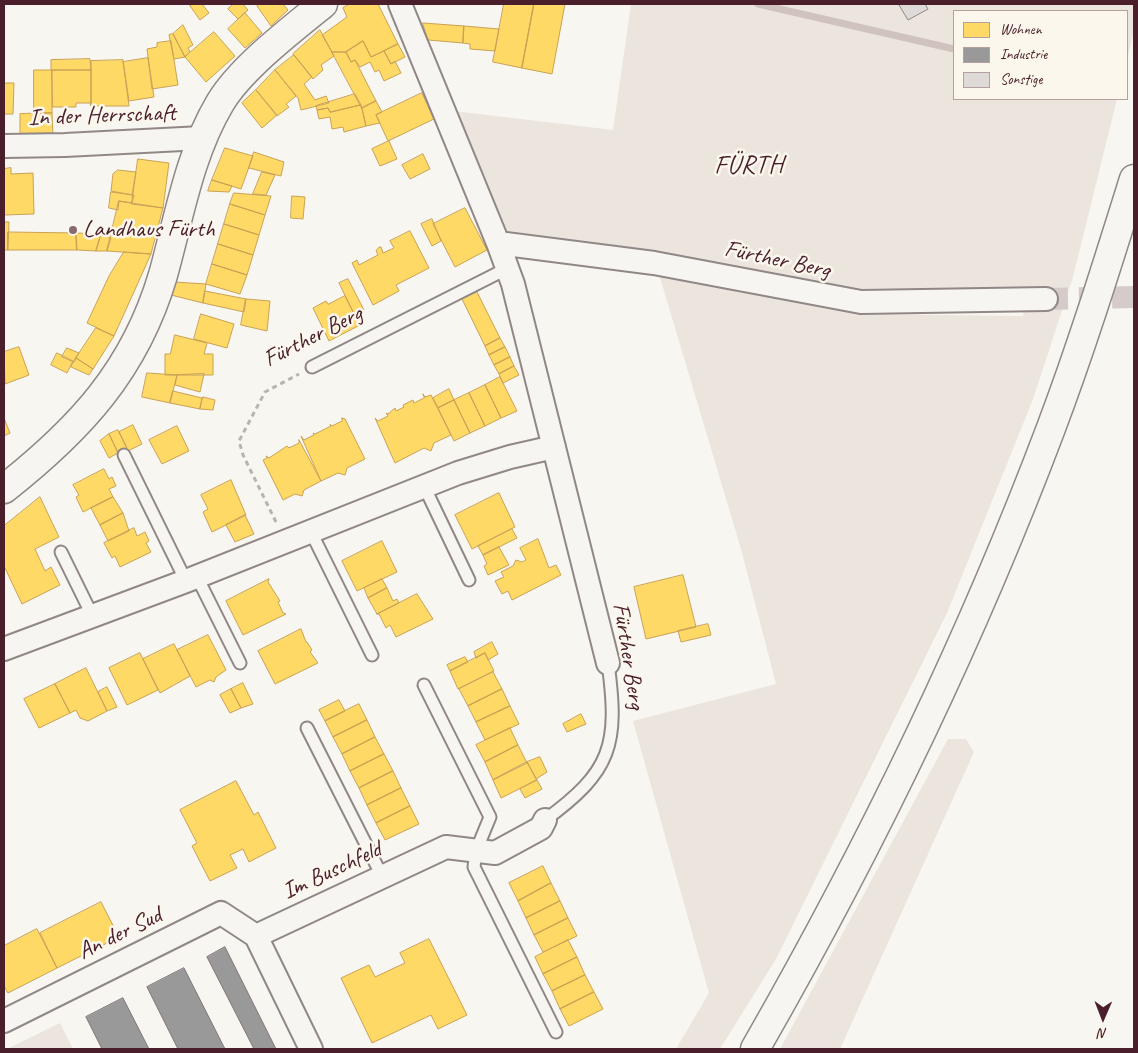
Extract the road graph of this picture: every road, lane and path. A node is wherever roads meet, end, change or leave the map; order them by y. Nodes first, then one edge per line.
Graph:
1 (322, 4) edge
2 (400, 4) edge
3 (202, 138) junction
4 (4, 146) edge
5 (1134, 179) edge
6 (498, 243) junction
7 (508, 268) junction
8 (1046, 298) tunnel mouth
9 (312, 367) joint
10 (554, 447) junction
11 (124, 455) dead end
12 (424, 486) junction
13 (4, 489) edge
14 (311, 532) junction
15 (286, 542) junction
16 (61, 552) dead end
17 (192, 579) junction
18 (469, 580) dead end
19 (93, 617) junction
20 (4, 649) edge
21 (372, 655) dead end
22 (240, 663) dead end
23 (608, 663) joint
24 (424, 685) dead end
25 (307, 728) dead end
26 (545, 820) joint
27 (476, 851) junction
28 (382, 876) junction
29 (256, 936) junction
30 (4, 1021) edge
31 (556, 1032) dead end
32 (311, 1049) edge
33 (755, 1049) edge

1 - 3 main road
2 - 6 street, Fürther Berg
3 - 4 street, In der Herrschaft
3 - 13 main road
5 - 33 main road
6 - 7 street, Fürther Berg
6 - 8 street, Fürther Berg
7 - 9 lane, Fürther Berg
7 - 10 street, Fürther Berg
9 - 15 path, Fürther Berg
10 - 12 street
10 - 23 street, Fürther Berg
11 - 17 lane
12 - 14 street
12 - 18 lane
14 - 15 street
14 - 21 lane
15 - 17 street
16 - 19 lane
17 - 19 street
17 - 22 lane
19 - 20 street
23 - 26 lane, Fürther Berg
24 - 27 lane
25 - 28 lane
26 - 27 street, Im Buschfeld
27 - 28 street, Im Buschfeld
27 - 31 lane
28 - 29 street, Im Buschfeld
29 - 30 street, An der Sud
29 - 32 street

